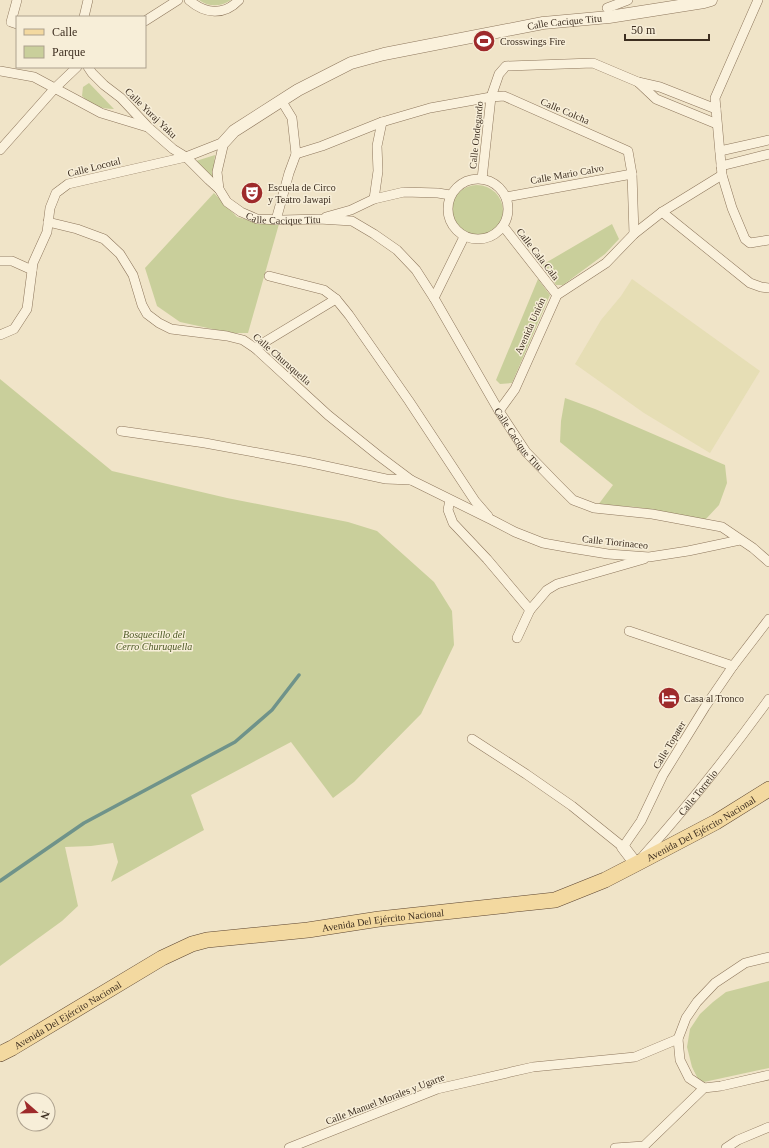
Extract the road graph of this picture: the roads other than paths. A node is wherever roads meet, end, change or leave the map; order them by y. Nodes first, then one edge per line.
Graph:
1 (17, 0) edge
2 (88, 0) edge
3 (178, 0) edge
4 (189, 0) edge
5 (239, 0) edge
6 (628, 0) edge
7 (711, 0) edge
8 (758, 0) edge
9 (607, 8) edge
10 (84, 16) edge
11 (146, 20) edge
12 (16, 24) edge
13 (76, 68) edge
14 (89, 68) edge
15 (0, 71) edge
16 (638, 82) junction
17 (55, 88) junction
18 (491, 97) junction
19 (281, 100) junction
20 (716, 109) junction
21 (382, 122) junction
22 (717, 124) junction
23 (149, 128) junction
24 (769, 140) edge
25 (224, 142) junction
26 (0, 150) edge
27 (720, 151) junction
28 (296, 154) junction
29 (769, 154) edge
30 (186, 157) junction
31 (721, 170) junction
32 (632, 174) junction
33 (482, 179) junction
34 (219, 189) junction
35 (450, 195) junction
36 (506, 197) junction
37 (374, 199) junction
38 (662, 212) junction
39 (319, 219) junction
40 (276, 220) junction
41 (48, 222) junction
42 (503, 226) junction
43 (634, 234) junction
44 (464, 237) junction
45 (769, 240) edge
46 (0, 261) edge
47 (32, 270) junction
48 (268, 276) dead end
49 (769, 288) edge
50 (556, 295) junction
51 (434, 298) junction
52 (336, 299) junction
53 (0, 335) edge
54 (255, 348) junction
55 (499, 411) junction
56 (121, 431) dead end
57 (411, 480) junction
58 (450, 500) junction
59 (492, 520) junction
60 (740, 540) junction
61 (649, 557) junction
62 (769, 562) edge
63 (530, 610) junction
64 (769, 619) edge
65 (629, 631) dead end
66 (517, 638) dead end
67 (734, 666) junction
68 (769, 699) edge
69 (472, 739) dead end
70 (769, 789) edge
71 (623, 847) junction
72 (636, 864) junction
73 (769, 957) edge
74 (678, 1039) junction
75 (0, 1054) edge
76 (769, 1075) edge
77 (704, 1088) junction
78 (769, 1127) edge
79 (289, 1148) edge
80 (615, 1148) edge
81 (726, 1148) edge

1 - 12 street
2 - 10 street
3 - 11 street
4 - 5 street
6 - 9 street
7 - 9 street, Calle Cacique Titu
8 - 20 street
9 - 19 street, Calle Cacique Titu
13 - 17 street
14 - 23 street, Calle Yuraj Yaku
15 - 17 street
16 - 18 street, Calle Ondegardo
16 - 20 street
16 - 22 street
17 - 23 street
17 - 26 street
18 - 21 street, Calle Colcha
18 - 32 street, Calle Colcha
18 - 33 street, Calle Ondegardo
19 - 25 street, Calle Cacique Titu
19 - 28 street
20 - 22 street
21 - 28 street, Calle Colcha
21 - 37 street
22 - 27 street
23 - 30 street, Calle Yuraj Yaku
24 - 27 street
25 - 30 street, Calle Locotal
25 - 34 street
27 - 31 street
28 - 40 street
29 - 31 street, Avenida Unión
30 - 34 street, Calle Yuraj Yaku
30 - 41 street, Calle Locotal
31 - 38 street, Avenida Unión
31 - 45 street
32 - 36 street, Calle Mario Calvo
32 - 43 street
33 - 35 street
33 - 36 street
34 - 40 street, Calle Cacique Titu
35 - 37 street
35 - 44 street
36 - 42 street
37 - 39 street
38 - 43 street, Avenida Unión
38 - 49 street
39 - 40 street, Calle Cacique Titu
39 - 51 street, Calle Cacique Titu
41 - 47 street, Calle Locotal
41 - 54 street, Calle Churuquella
42 - 44 street
42 - 50 street, Calle Cala Cala
43 - 50 street, Avenida Unión
44 - 51 street
46 - 47 street
47 - 53 street, Calle Locotal
48 - 52 street
50 - 55 street, Avenida Unión
51 - 55 street, Calle Cacique Titu
52 - 54 street
52 - 59 street
54 - 57 street, Calle Churuquella
55 - 60 street, Calle Cacique Titu
56 - 57 street
57 - 58 street, Calle Churuquella
58 - 59 street, Calle Churuquella
58 - 63 street
59 - 61 street, Calle Tiorinaceo
60 - 61 street, Calle Tiorinaceo
60 - 62 street, Calle Cacique Titu
61 - 63 street
63 - 66 street
64 - 67 street, Calle Topater
65 - 67 street
67 - 71 street, Calle Topater
68 - 72 street, Calle Torrelio
69 - 71 street
70 - 72 main road, Avenida Del Ejército Nacional
71 - 72 street
72 - 75 main road, Avenida Del Ejército Nacional
73 - 74 street
74 - 77 street
74 - 79 street, Calle Manuel Morales y Ugarte
76 - 77 street
77 - 80 street
78 - 81 street

